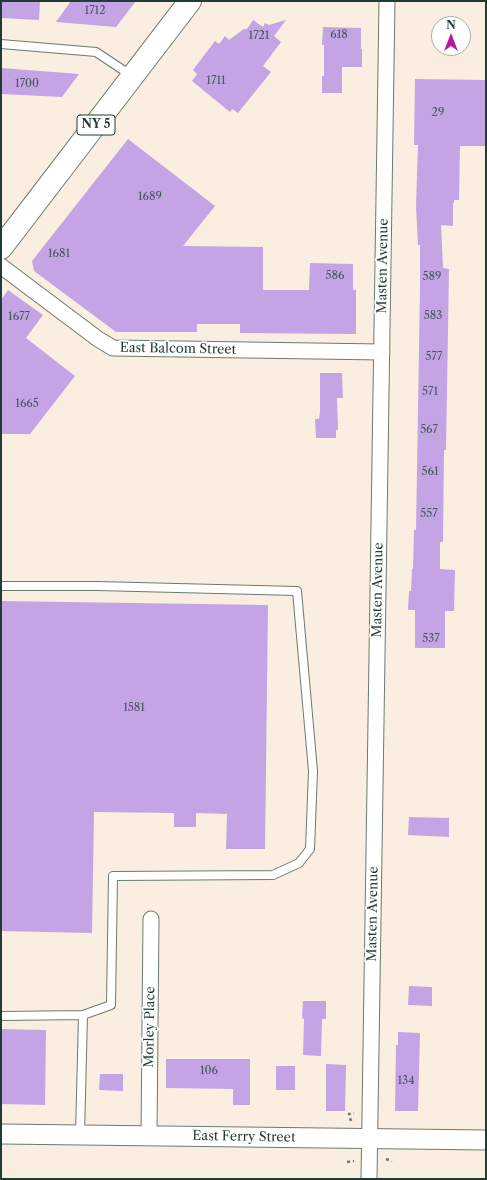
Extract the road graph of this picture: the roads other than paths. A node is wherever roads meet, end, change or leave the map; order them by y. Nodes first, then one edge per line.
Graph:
1 (190, 1) edge
2 (387, 1) edge
3 (1, 44) edge
4 (132, 77) junction
5 (1, 248) edge
6 (1, 266) edge
7 (382, 352) junction
8 (1, 586) edge
9 (151, 919) dead end
10 (83, 1015) junction
11 (1, 1016) edge
12 (1, 1134) edge
13 (80, 1135) junction
14 (149, 1136) junction
15 (370, 1138) junction
16 (486, 1140) edge
17 (369, 1179) edge

1 - 4 main road, NY 5
2 - 7 street, Masten Avenue
3 - 4 lane
4 - 5 main road, NY 5
6 - 7 street, East Balcom Street
7 - 15 street, Masten Avenue
8 - 10 lane
9 - 14 street, Morley Place
10 - 11 lane
10 - 13 lane
12 - 13 street, East Ferry Street
13 - 14 street, East Ferry Street
14 - 15 street, East Ferry Street
15 - 16 street, East Ferry Street
15 - 17 street, Masten Avenue

